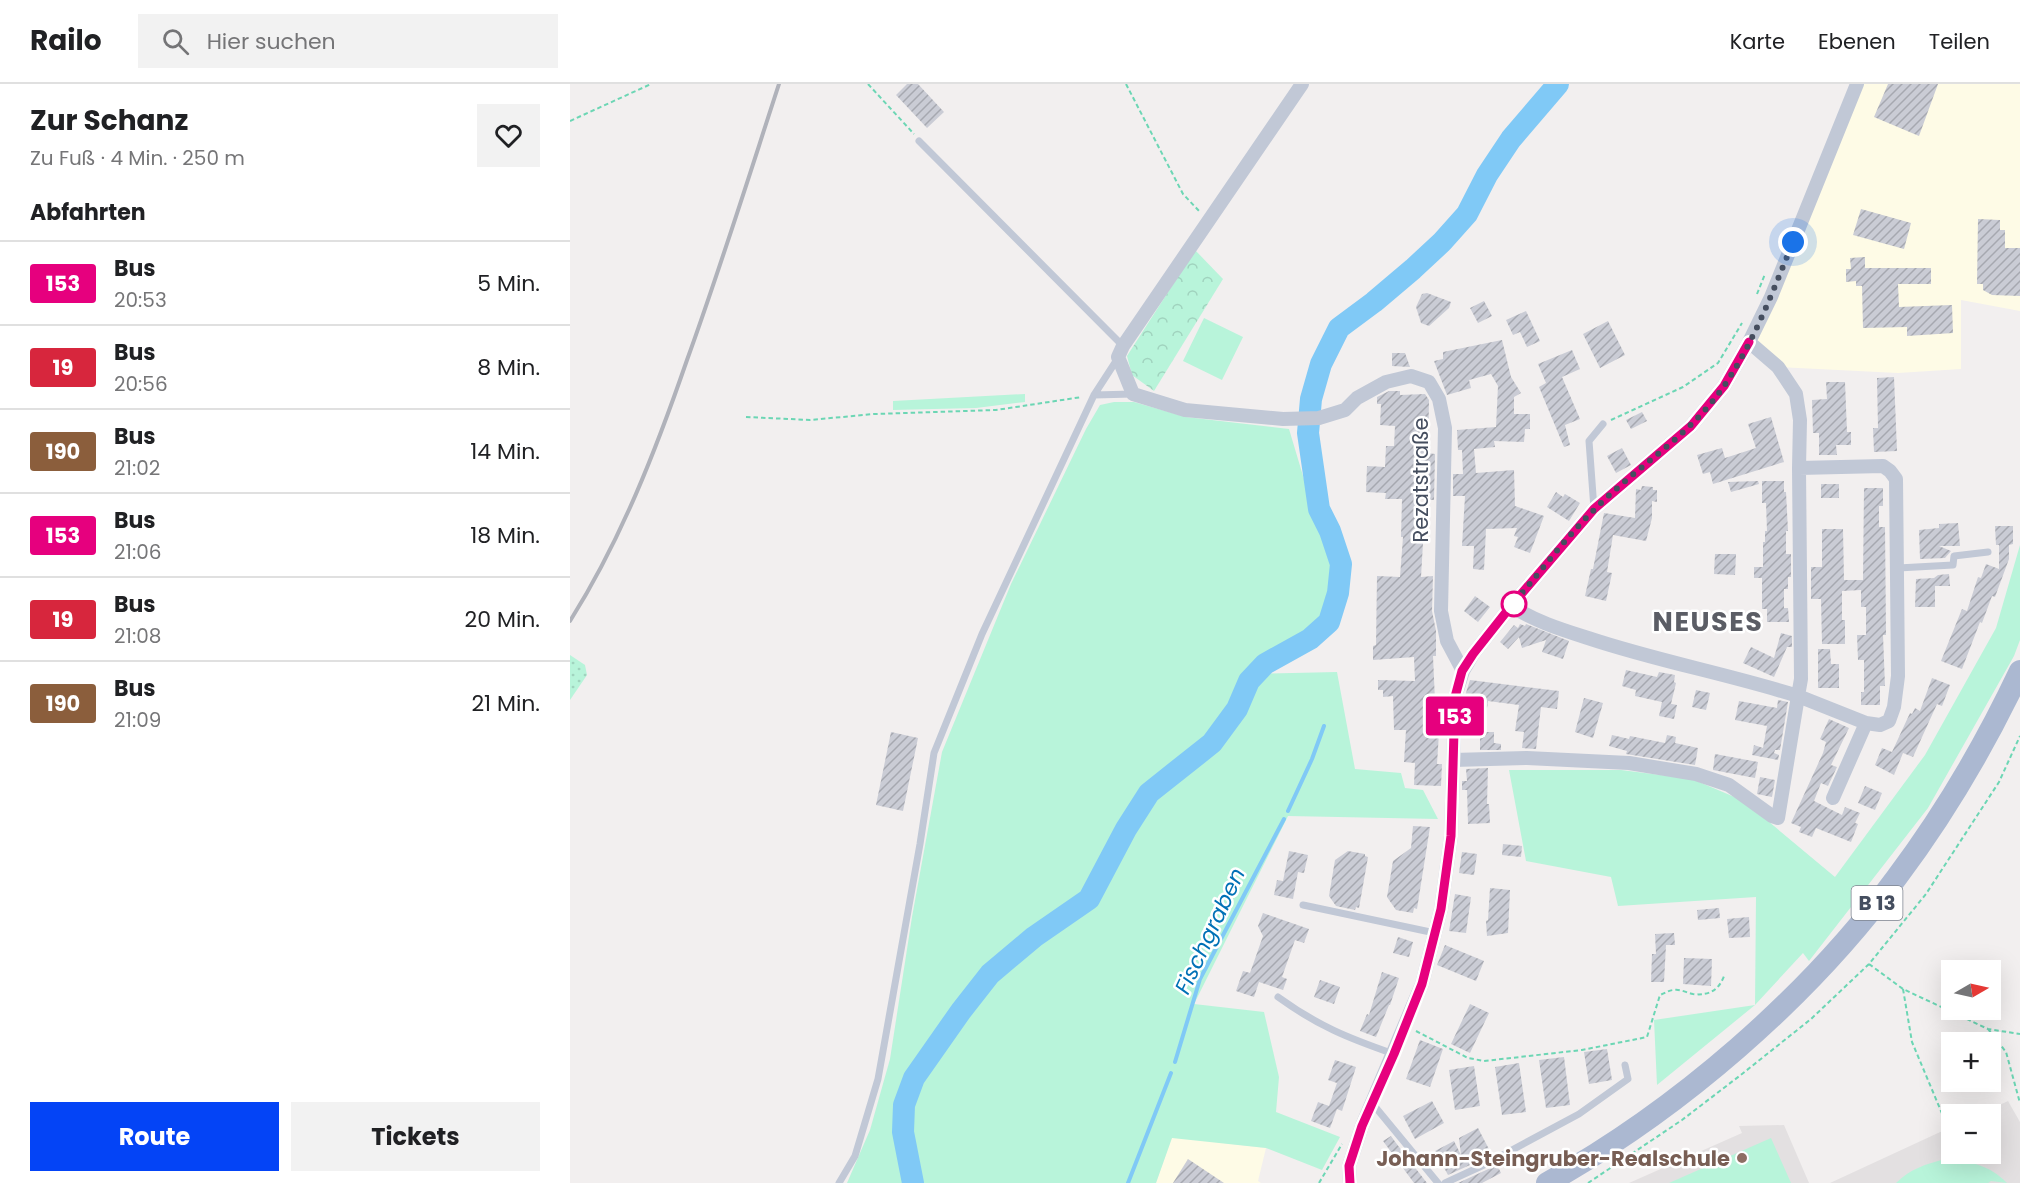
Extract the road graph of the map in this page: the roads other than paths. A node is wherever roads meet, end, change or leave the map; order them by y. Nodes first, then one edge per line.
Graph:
1 (1302, 84) edge
2 (1857, 84) edge
3 (920, 141) road end
4 (1749, 342) junction
5 (1121, 351) junction
6 (1133, 394) junction
7 (1094, 395) junction
8 (1603, 424) road end
9 (1799, 468) junction
10 (1594, 509) junction
11 (1988, 552) dead end
12 (1898, 568) junction
13 (1511, 606) junction
14 (1462, 671) junction
15 (2020, 671) edge
16 (1798, 696) junction
17 (1866, 723) junction
18 (1453, 760) junction
19 (1833, 798) dead end
20 (1303, 905) dead end
21 (1435, 933) junction
22 (1278, 997) dead end
23 (1394, 1054) junction
24 (1625, 1065) dead end
25 (1372, 1103) junction
26 (838, 1183) edge
27 (1350, 1183) edge
28 (1438, 1183) edge
29 (1445, 1183) edge
30 (1547, 1183) edge

1 - 5 street
2 - 4 street
3 - 5 lane
4 - 9 street
4 - 10 street
5 - 6 street
5 - 7 lane
6 - 7 lane
6 - 14 street, Rezatstraße
7 - 26 lane
8 - 10 lane
9 - 12 street
9 - 16 street
10 - 13 street
11 - 12 lane
12 - 17 street
13 - 14 street
13 - 16 street
14 - 18 street
15 - 30 main road, B 13
16 - 17 street
16 - 18 street
17 - 19 street
18 - 21 street
20 - 21 lane
21 - 23 street
22 - 23 lane
23 - 25 street
24 - 29 lane
25 - 27 street
25 - 28 lane

